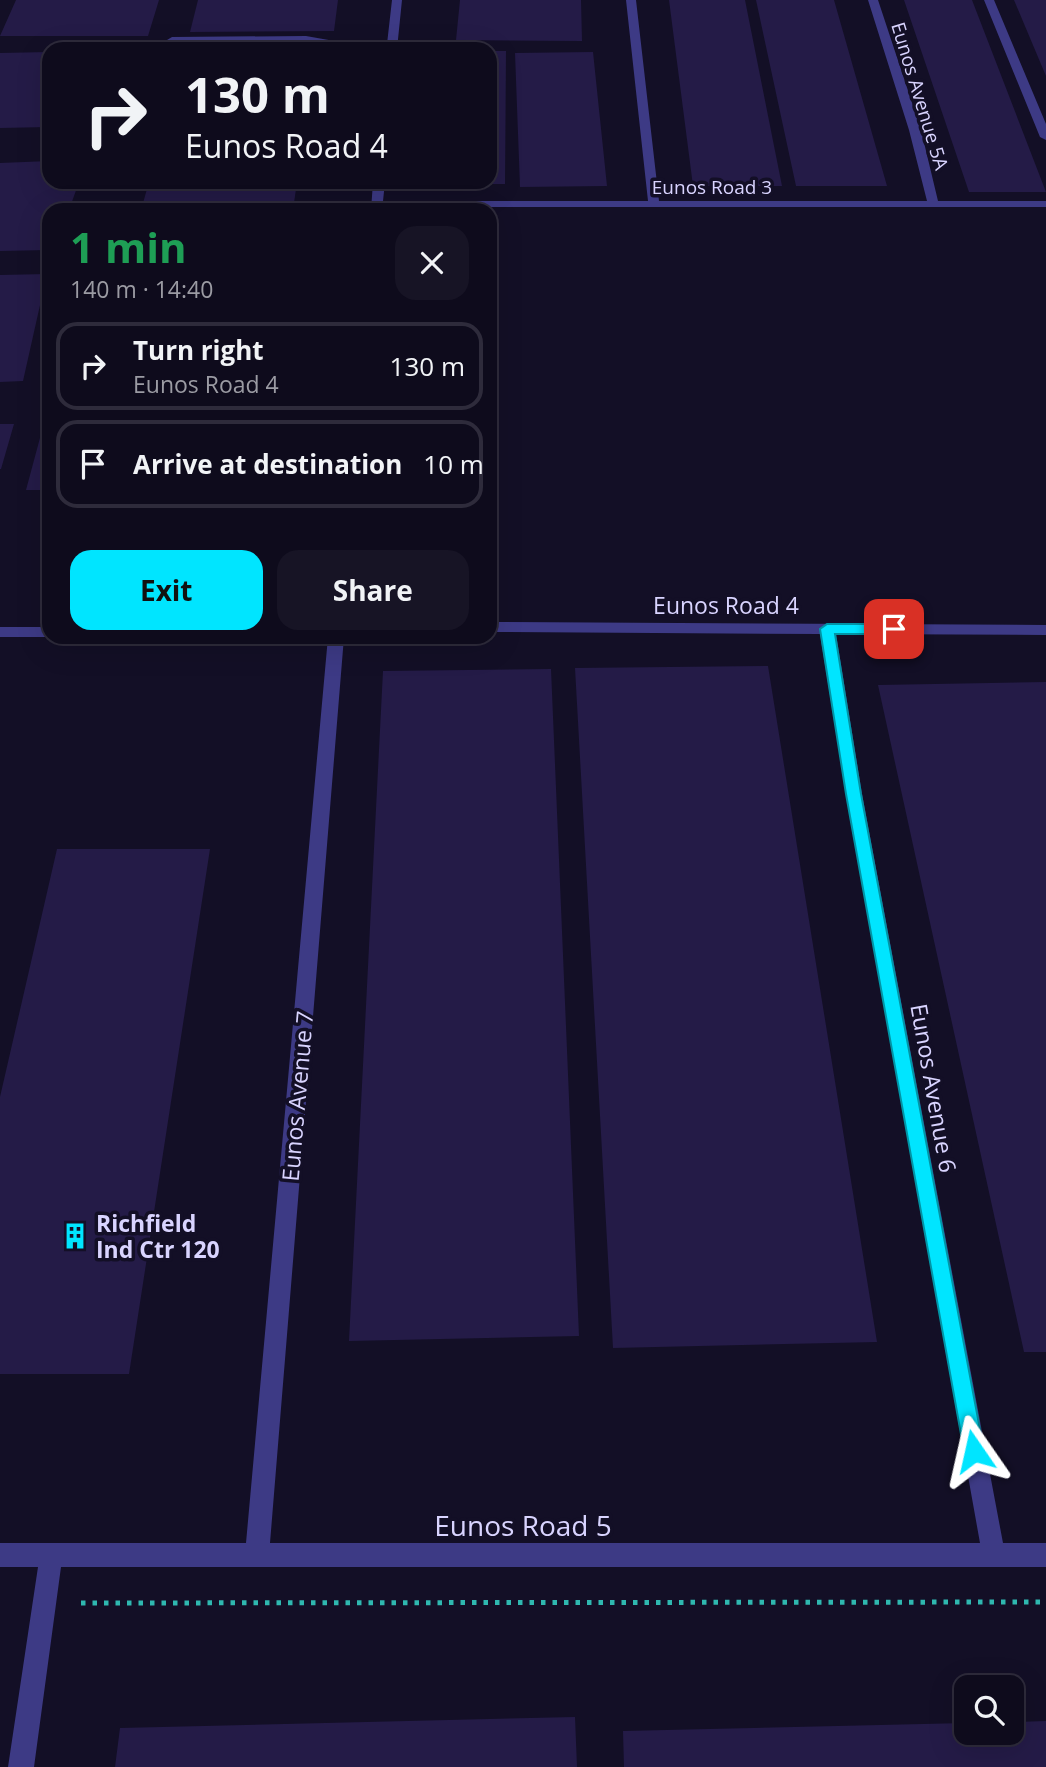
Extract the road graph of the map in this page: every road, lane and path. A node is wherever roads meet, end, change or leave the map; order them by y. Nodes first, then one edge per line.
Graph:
1 (397, 0) edge
2 (631, 0) edge
3 (873, 0) edge
4 (989, 0) edge
5 (172, 42) edge
6 (319, 42) edge
7 (393, 42) edge
8 (1046, 137) edge
9 (933, 203) junction
10 (1046, 204) edge
11 (654, 205) junction
12 (497, 206) edge
13 (497, 627) edge
14 (827, 629) junction
15 (1046, 630) edge
16 (0, 632) edge
17 (42, 632) edge
18 (335, 644) edge
19 (0, 1555) edge
20 (51, 1555) junction
21 (257, 1555) junction
22 (994, 1555) junction
23 (1046, 1555) edge
24 (1046, 1602) edge
25 (44, 1603) junction
26 (21, 1767) edge

1 - 7 lane
2 - 11 lane
3 - 9 lane, Eunos Avenue 5A
4 - 8 lane
5 - 6 lane
9 - 10 lane, Eunos Road 3
9 - 11 lane, Eunos Road 3
11 - 12 lane, Eunos Road 3
13 - 14 lane, Eunos Road 4
14 - 15 lane, Eunos Road 4
14 - 22 lane, Eunos Avenue 6
16 - 17 lane
18 - 21 lane, Eunos Avenue 7
19 - 20 lane, Eunos Road 5
20 - 21 lane, Eunos Road 5
20 - 25 lane
21 - 22 lane, Eunos Road 5
22 - 23 lane, Eunos Road 5
24 - 25 path
25 - 26 lane

